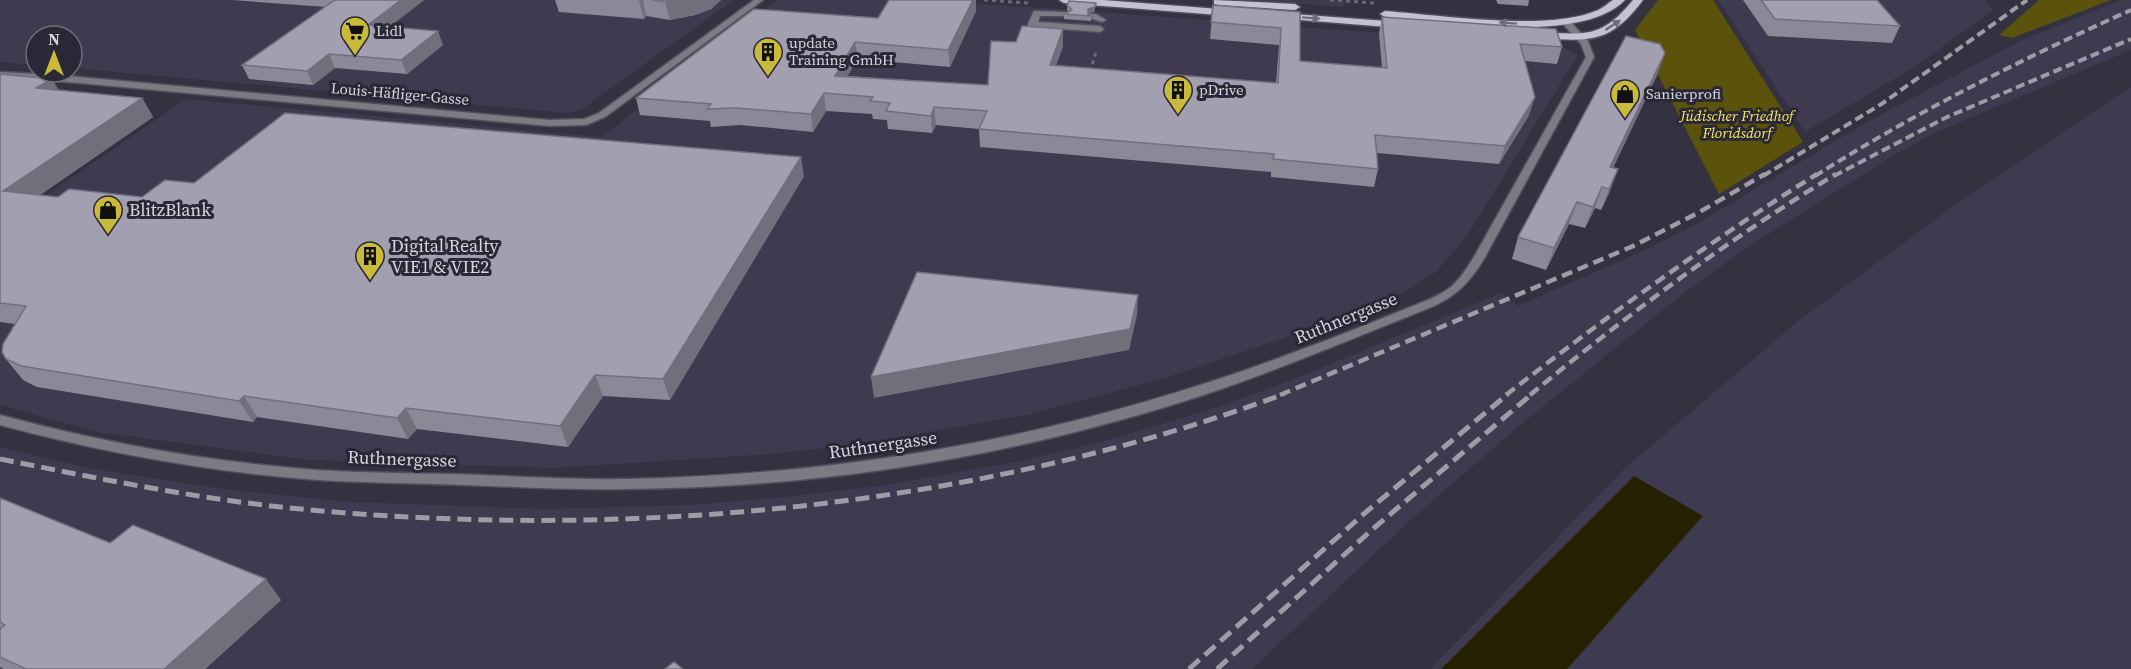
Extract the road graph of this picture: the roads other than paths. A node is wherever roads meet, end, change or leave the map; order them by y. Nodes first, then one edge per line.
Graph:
1 (759, 0) edge
2 (1064, 0) edge
3 (1194, 0) edge
4 (1620, 0) edge
5 (1638, 0) edge
6 (1066, 14) edge
7 (1098, 22) dead end
8 (1566, 22) junction
9 (1032, 24) junction
10 (1028, 34) edge
11 (1579, 35) junction
12 (0, 75) edge
13 (0, 420) edge

1 - 12 street, Louis-Häfliger-Gasse
2 -> 11 main road
8 -> 3 main road
4 - 8 main road
11 -> 5 main road
6 - 9 street
7 - 9 street
8 - 11 street, Ruthnergasse
9 - 10 street
11 - 13 street, Ruthnergasse

